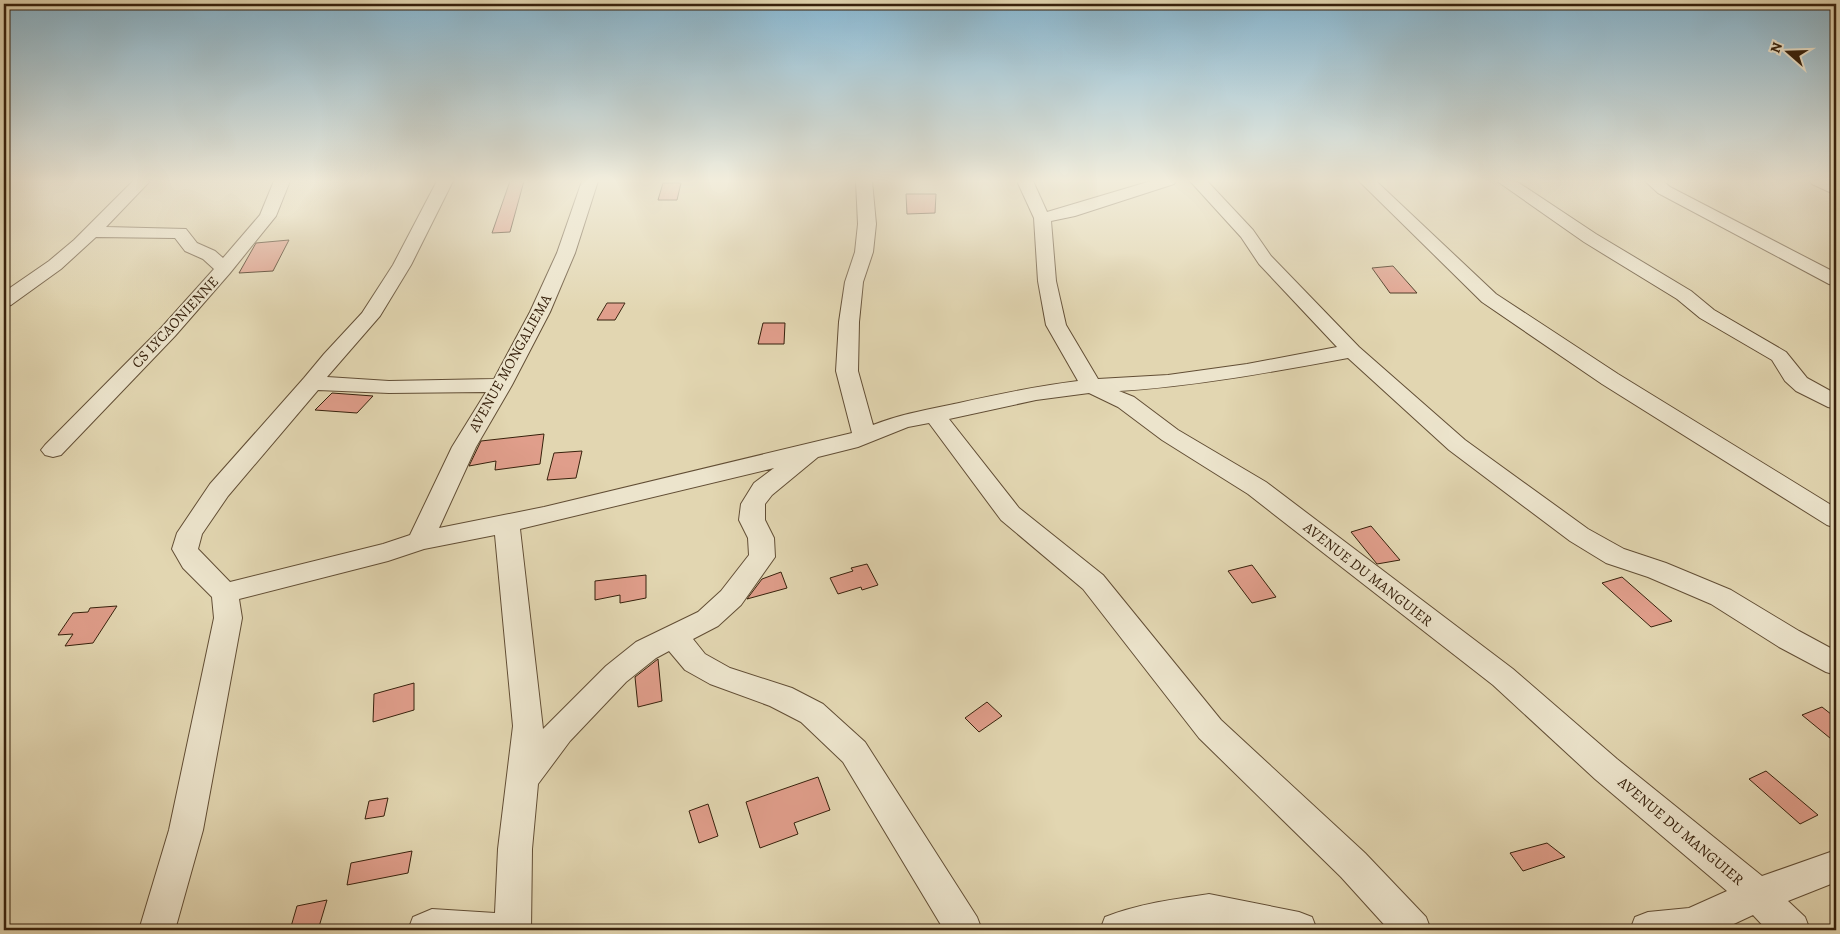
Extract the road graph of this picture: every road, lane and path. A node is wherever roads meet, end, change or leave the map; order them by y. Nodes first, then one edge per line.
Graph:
1 (98, 225) edge
2 (261, 225) edge
3 (422, 225) edge
4 (575, 225) edge
5 (867, 225) edge
6 (1043, 225) edge
7 (1238, 225) edge
8 (1412, 225) edge
9 (1570, 225) edge
10 (1730, 225) edge
11 (91, 232) junction
12 (224, 269) junction
13 (1836, 280) edge
14 (4, 301) edge
15 (1352, 351) junction
16 (312, 383) junction
17 (502, 385) junction
18 (1092, 386) junction
19 (1836, 402) edge
20 (934, 415) junction
21 (865, 437) junction
22 (53, 450) dead end
23 (810, 452) junction
24 (1836, 519) edge
25 (507, 524) junction
26 (420, 541) junction
27 (225, 593) junction
28 (673, 636) junction
29 (1836, 664) edge
30 (523, 778) junction
31 (1836, 866) edge
32 (1758, 895) junction
33 (157, 930) edge
34 (426, 930) edge
35 (492, 930) edge
36 (514, 930) edge
37 (964, 930) edge
38 (1118, 930) edge
39 (1299, 930) edge
40 (1413, 930) edge
41 (1648, 930) edge
42 (1792, 930) edge

1 - 11 street
2 - 12 street, CS LYCAONIENNE
3 - 16 street
4 - 17 street, AVENUE MONGALIEMA
5 - 21 street
6 - 18 street
7 - 15 street
8 - 24 street
9 - 19 street
10 - 13 street
11 - 12 street
11 - 14 street
12 - 22 street, CS LYCAONIENNE
15 - 18 street
15 - 29 street
16 - 17 street
16 - 27 street
17 - 26 street, AVENUE MONGALIEMA
18 - 20 street
18 - 32 street, AVENUE DU MANGUIER
20 - 21 street
20 - 40 street
21 - 23 street
23 - 25 street
23 - 28 street
25 - 26 street
25 - 30 street
26 - 27 street
27 - 33 street
28 - 30 street
28 - 37 street
30 - 36 street
31 - 32 street
32 - 41 street
32 - 42 street, AVENUE DU MANGUIER
34 - 35 street
38 - 39 street

